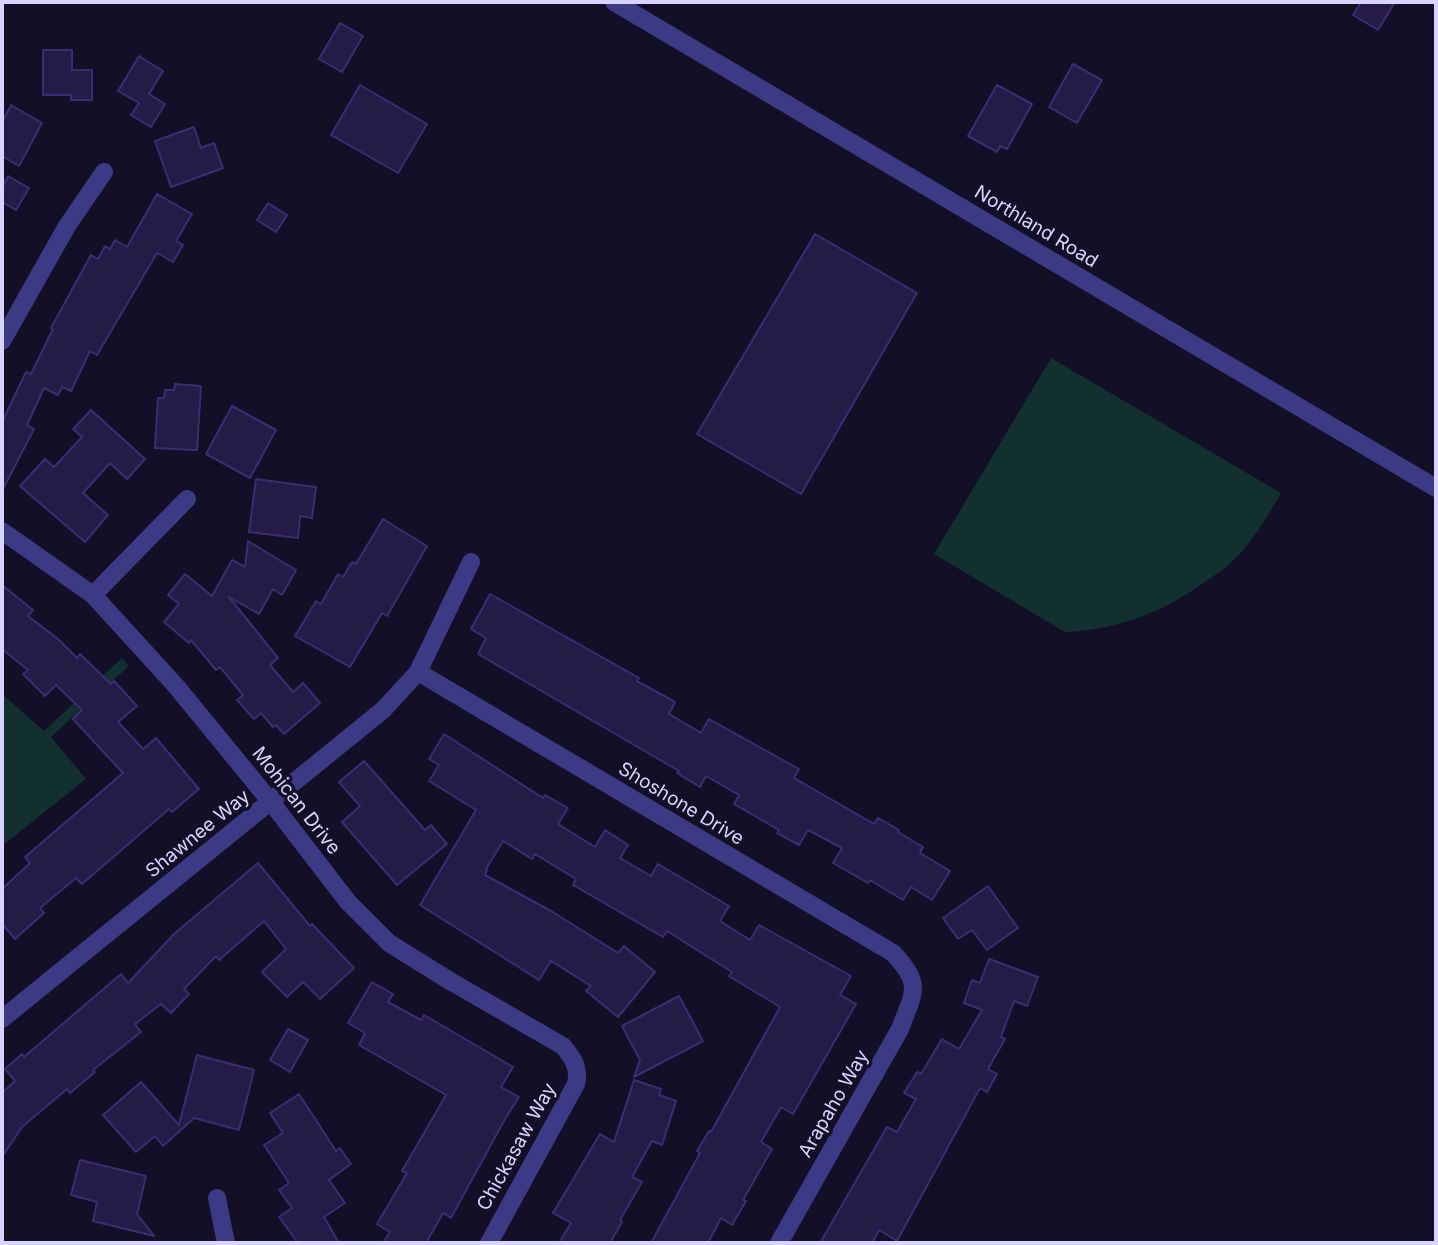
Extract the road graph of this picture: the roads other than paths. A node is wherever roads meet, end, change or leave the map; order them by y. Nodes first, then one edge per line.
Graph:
1 (614, 2) edge
2 (104, 172) dead end
3 (2, 341) edge
4 (1436, 488) edge
5 (187, 499) dead end
6 (2, 531) edge
7 (471, 562) dead end
8 (93, 595) junction
9 (418, 672) junction
10 (271, 802) junction
11 (913, 981) joint
12 (2, 1019) edge
13 (577, 1070) joint
14 (217, 1198) dead end
15 (226, 1243) edge
16 (489, 1243) edge
17 (779, 1243) edge

1 - 4 street, Northland Road
2 - 3 street
5 - 8 street
6 - 8 street, Mohican Drive
7 - 9 street, Shawnee Way
8 - 10 street, Mohican Drive
9 - 10 street, Shawnee Way
9 - 11 street, Shoshone Drive
10 - 12 street, Shawnee Way
10 - 13 street, Mohican Drive
11 - 17 street, Arapaho Way
13 - 16 street, Chickasaw Way
14 - 15 street

